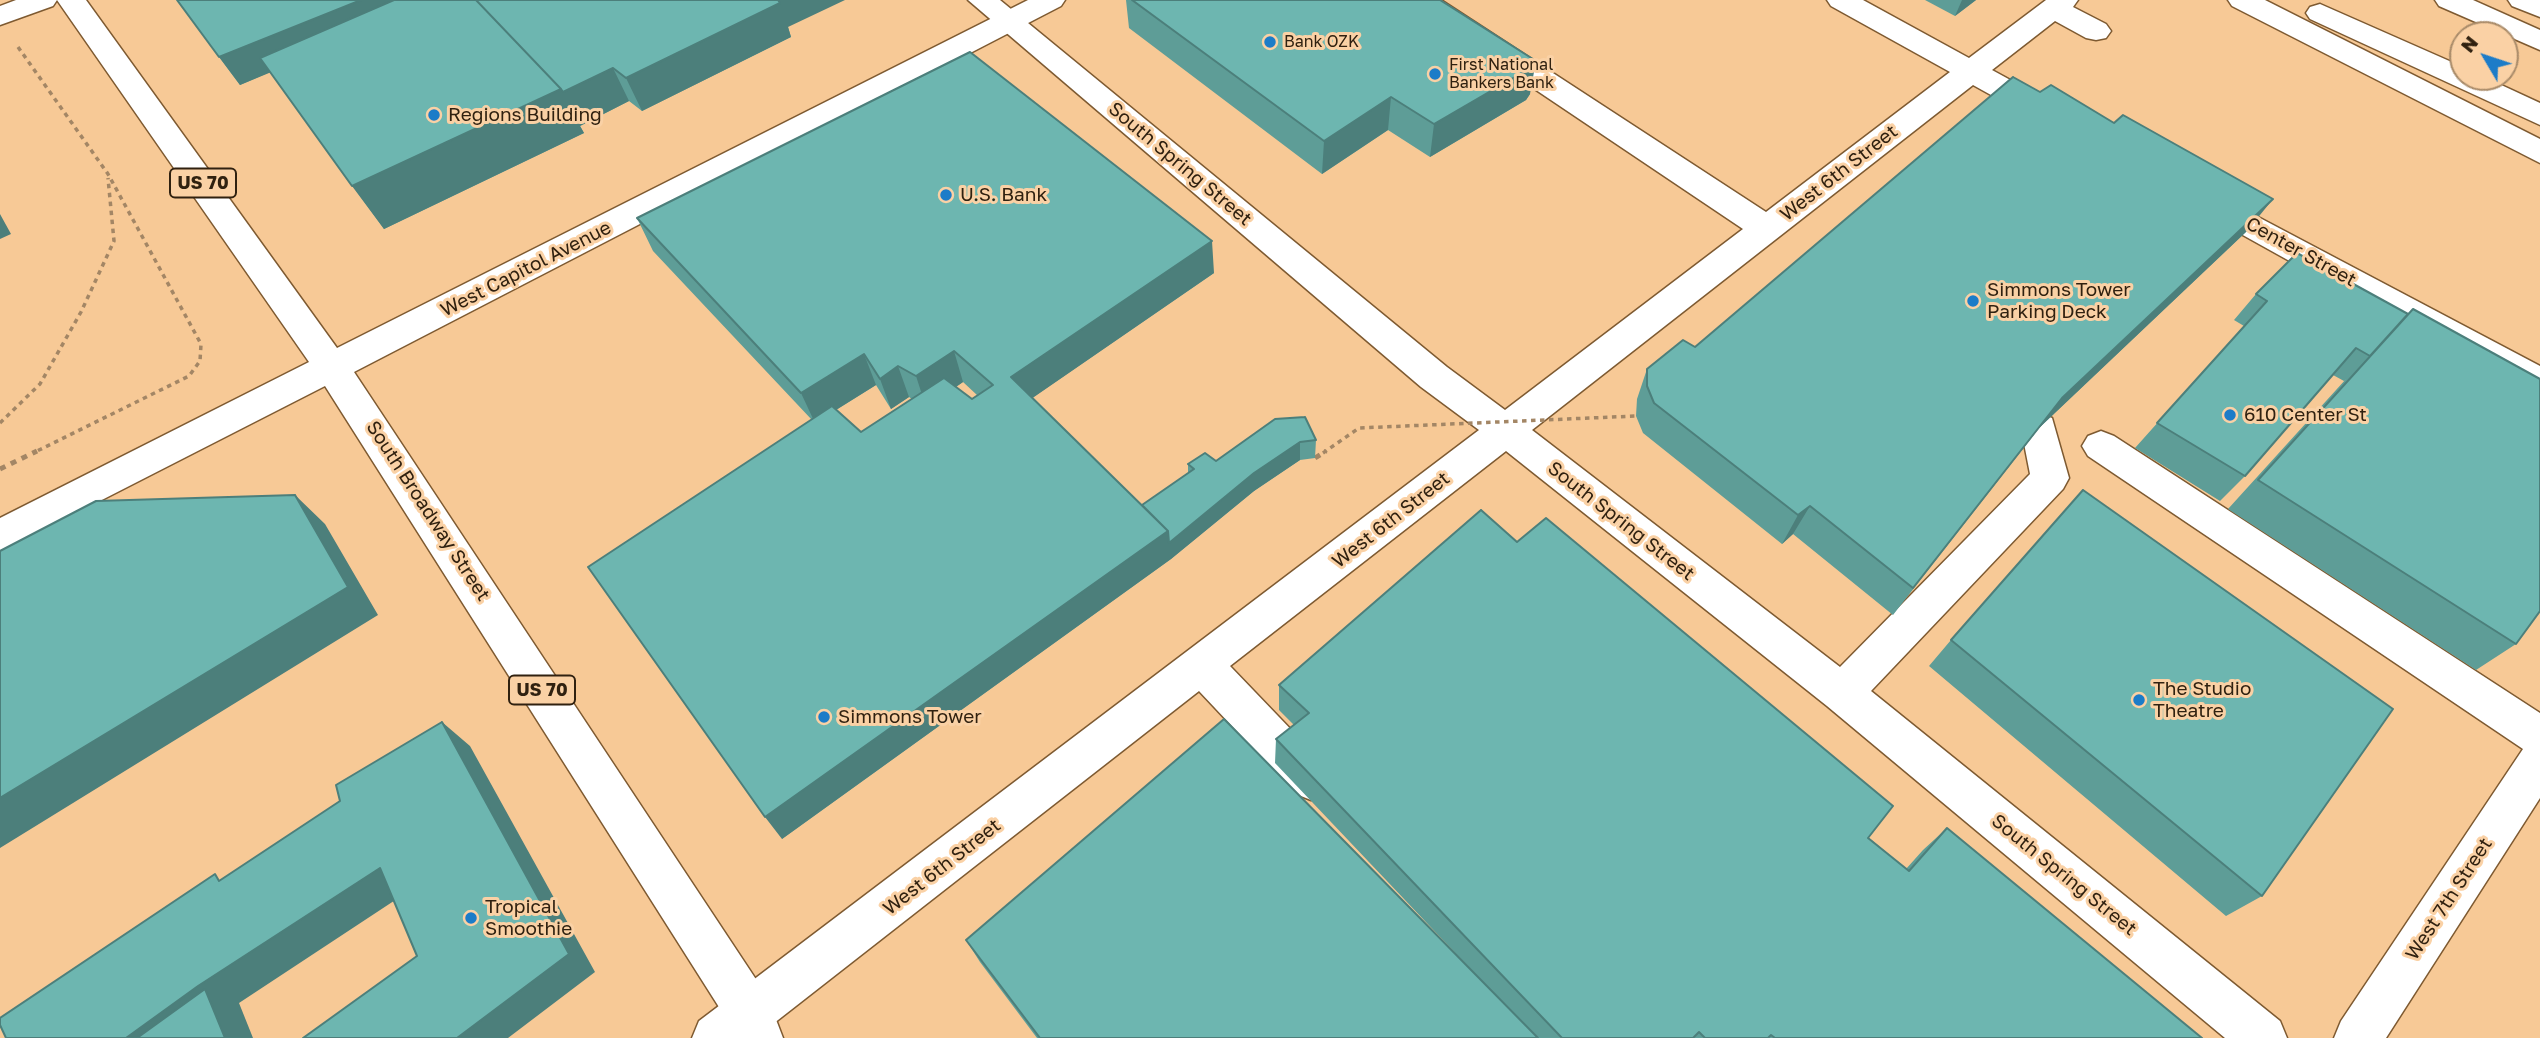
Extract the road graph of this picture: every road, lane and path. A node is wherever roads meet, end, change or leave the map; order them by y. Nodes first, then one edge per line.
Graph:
1 (43, 0) edge
2 (71, 0) edge
3 (1051, 0) edge
4 (1421, 0) edge
5 (1841, 0) edge
6 (2242, 0) edge
7 (2293, 0) edge
8 (2342, 0) edge
9 (2449, 0) edge
10 (2522, 0) edge
11 (2058, 4) edge
12 (2540, 8) edge
13 (995, 11) edge
14 (5, 27) edge
15 (2096, 31) dead end
16 (2540, 41) edge
17 (2449, 50) edge
18 (1971, 71) junction
19 (2519, 84) edge
20 (2540, 94) edge
21 (2540, 115) edge
22 (2068, 124) edge
23 (2540, 152) edge
24 (108, 174) junction
25 (2177, 184) edge
26 (1767, 229) junction
27 (333, 368) junction
28 (2540, 383) edge
29 (1636, 416) dead end
30 (0, 423) edge
31 (2039, 428) edge
32 (1506, 430) junction
33 (2101, 446) dead end
34 (1315, 458) edge
35 (0, 469) edge
36 (0, 536) edge
37 (1202, 665) junction
38 (1842, 693) junction
39 (2540, 737) edge
40 (2540, 761) edge
41 (1336, 806) edge
42 (742, 1030) edge
43 (2263, 1038) edge
44 (2358, 1038) edge

1 - 14 street
2 - 27 street, South Broadway Street / US 70
3 - 13 street, West Capitol Avenue
4 - 26 street
5 - 18 street
6 - 23 street
7 - 21 street
8 - 17 street
9 - 16 street
10 - 12 street
11 - 15 street
11 - 18 street, West 6th Street
13 - 27 street, West Capitol Avenue
13 - 32 street, South Spring Street
14 - 24 path
18 - 22 street
18 - 26 street, West 6th Street
19 - 20 street
24 - 30 path
24 - 35 path
25 - 28 street, Center Street
26 - 32 street, West 6th Street
27 - 36 street, West Capitol Avenue
27 - 42 street, South Broadway Street / US 70
29 - 34 path, bridge
31 - 38 street
32 - 37 street, West 6th Street
32 - 38 street, South Spring Street
33 - 39 street
37 - 41 street
37 - 42 street, West 6th Street
38 - 43 street, South Spring Street
40 - 44 street, West 7th Street

